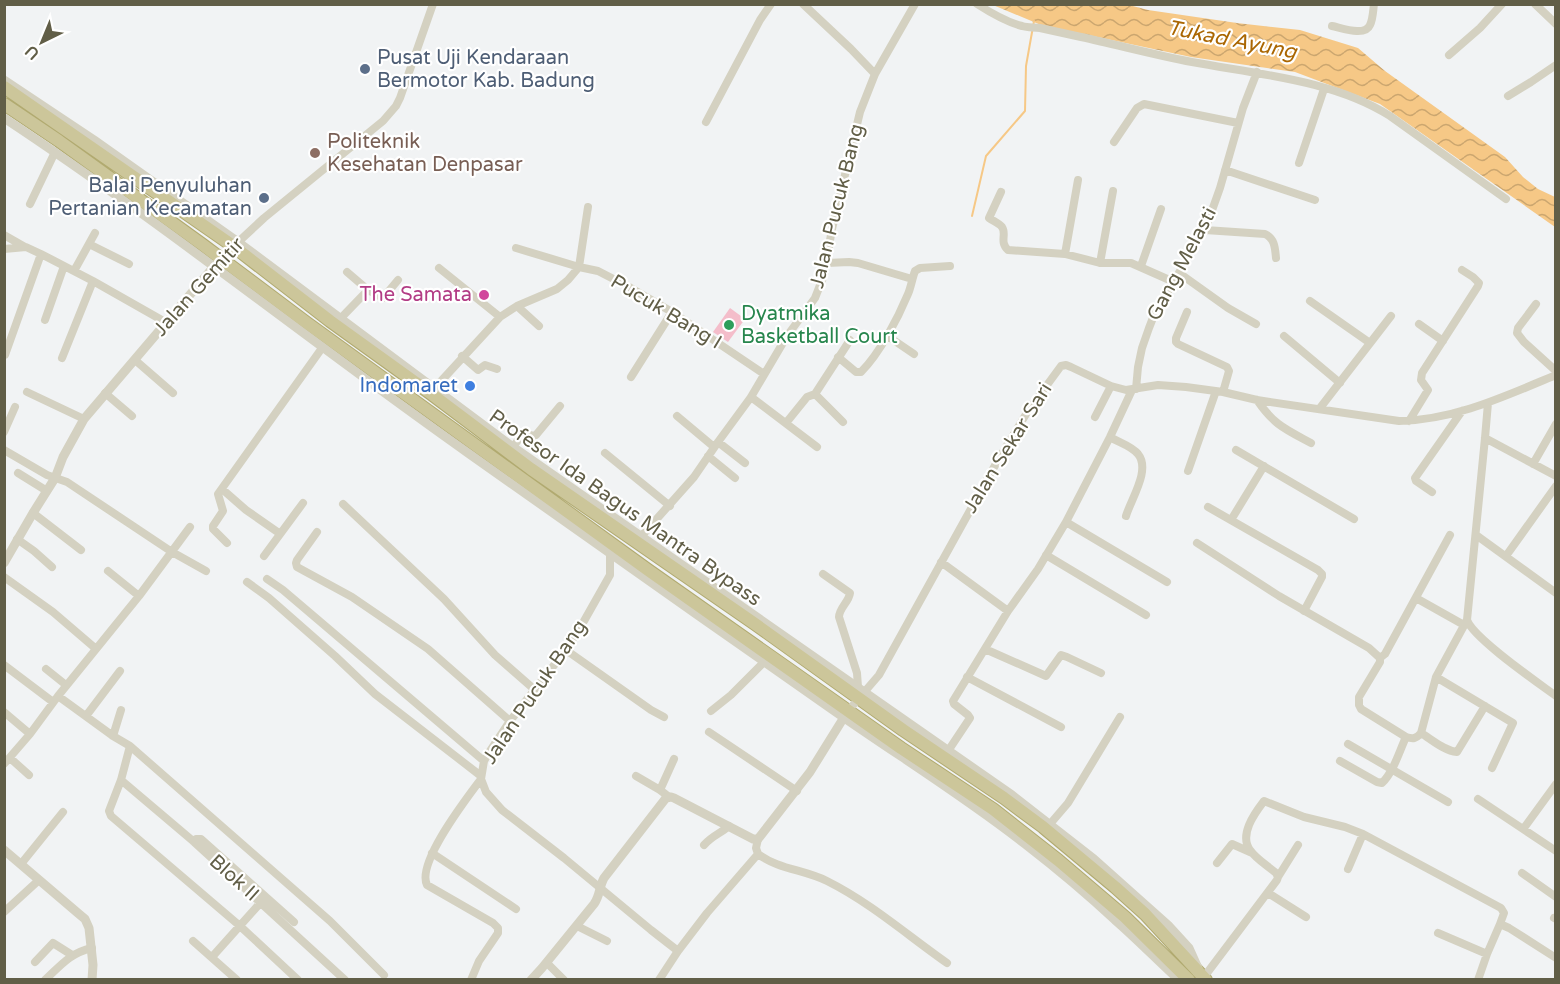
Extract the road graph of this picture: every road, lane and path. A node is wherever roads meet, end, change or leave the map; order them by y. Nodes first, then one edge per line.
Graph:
1 (433, 4) edge
2 (771, 4) edge
3 (803, 4) edge
4 (915, 4) edge
5 (977, 4) edge
6 (1374, 4) edge
7 (1502, 4) edge
8 (1535, 4) edge
9 (1556, 24) edge
10 (1332, 26) dead end
11 (1449, 56) dead end
12 (1556, 65) edge
13 (1257, 72) junction
14 (874, 74) junction
15 (4, 80) edge
16 (4, 87) edge
17 (1324, 89) junction
18 (1508, 96) dead end
19 (4, 105) edge
20 (4, 118) edge
21 (706, 122) dead end
22 (1238, 123) junction
23 (1114, 142) dead end
24 (55, 152) junction
25 (1299, 162) dead end
26 (1225, 170) junction
27 (1078, 180) dead end
28 (1113, 190) dead end
29 (1001, 192) dead end
30 (1506, 199) dead end
31 (1315, 200) dead end
32 (30, 204) dead end
33 (588, 207) dead end
34 (1161, 209) dead end
35 (1205, 230) junction
36 (95, 233) dead end
37 (4, 235) edge
38 (89, 244) junction
39 (235, 244) junction
40 (26, 247) junction
41 (516, 248) dead end
42 (5, 249) edge
43 (41, 254) junction
44 (1065, 254) junction
45 (1276, 258) dead end
46 (218, 262) junction
47 (827, 263) junction
48 (129, 264) dead end
49 (1101, 264) junction
50 (64, 266) junction
51 (950, 266) dead end
52 (1141, 266) junction
53 (579, 267) junction
54 (439, 268) dead end
55 (1462, 270) dead end
56 (74, 271) junction
57 (347, 272) dead end
58 (1179, 273) junction
59 (912, 279) junction
60 (398, 280) dead end
61 (93, 281) junction
62 (1174, 282) junction
63 (368, 290) junction
64 (1310, 301) dead end
65 (1536, 304) dead end
66 (517, 306) junction
67 (672, 312) junction
68 (1187, 312) dead end
69 (1391, 316) dead end
70 (500, 317) junction
71 (340, 319) junction
72 (45, 320) dead end
73 (167, 323) junction
74 (1256, 324) dead end
75 (1419, 324) dead end
76 (539, 326) dead end
77 (886, 335) junction
78 (1284, 336) dead end
79 (849, 340) dead end
80 (1443, 340) junction
81 (1370, 343) junction
82 (322, 348) junction
83 (914, 354) dead end
84 (5, 355) edge
85 (462, 356) junction
86 (838, 357) junction
87 (62, 358) dead end
88 (135, 360) junction
89 (497, 369) dead end
90 (1556, 373) edge
91 (764, 374) junction
92 (630, 377) dead end
93 (1340, 383) junction
94 (1111, 386) junction
95 (1134, 389) junction
96 (432, 390) junction
97 (27, 392) dead end
98 (1219, 392) junction
99 (105, 393) junction
100 (173, 393) dead end
101 (815, 394) junction
102 (751, 397) junction
103 (1257, 400) junction
104 (1488, 403) junction
105 (561, 406) dead end
106 (15, 407) dead end
107 (1320, 408) junction
108 (1462, 411) junction
109 (424, 414) junction
110 (132, 416) dead end
111 (677, 416) dead end
112 (1095, 417) dead end
113 (84, 419) junction
114 (1409, 421) junction
115 (843, 422) dead end
116 (786, 423) junction
117 (1556, 424) edge
118 (4, 432) edge
119 (1110, 437) junction
120 (1485, 438) junction
121 (1311, 443) dead end
122 (716, 444) junction
123 (513, 447) junction
124 (817, 447) dead end
125 (4, 450) edge
126 (1236, 450) dead end
127 (605, 453) dead end
128 (708, 456) junction
129 (745, 463) dead end
130 (1533, 464) junction
131 (1264, 466) junction
132 (1188, 471) dead end
133 (18, 473) dead end
134 (50, 474) junction
135 (1555, 476) edge
136 (735, 478) dead end
137 (1556, 486) edge
138 (222, 489) junction
139 (47, 491) junction
140 (565, 492) junction
141 (1432, 492) dead end
142 (303, 502) dead end
143 (343, 504) dead end
144 (558, 506) junction
145 (669, 506) junction
146 (1208, 507) dead end
147 (33, 513) junction
148 (1126, 516) dead end
149 (1354, 519) dead end
150 (1231, 520) junction
151 (1066, 522) junction
152 (190, 527) dead end
153 (317, 532) dead end
154 (279, 533) junction
155 (1450, 535) dead end
156 (1476, 535) junction
157 (639, 538) junction
158 (17, 539) junction
159 (227, 543) dead end
160 (1197, 543) dead end
161 (81, 550) dead end
162 (172, 552) junction
163 (610, 553) junction
164 (1046, 555) junction
165 (264, 556) dead end
166 (1506, 556) junction
167 (941, 562) junction
168 (4, 563) edge
169 (52, 567) dead end
170 (108, 571) dead end
171 (206, 571) dead end
172 (823, 574) dead end
173 (4, 577) edge
174 (267, 579) dead end
175 (247, 582) dead end
176 (1167, 582) dead end
177 (1556, 593) edge
178 (139, 596) junction
179 (1416, 598) junction
180 (686, 603) junction
181 (1304, 610) junction
182 (1008, 611) junction
183 (1146, 615) dead end
184 (1465, 623) junction
185 (95, 648) junction
186 (985, 649) junction
187 (566, 650) junction
188 (1380, 658) junction
189 (764, 662) junction
190 (4, 665) edge
191 (46, 669) dead end
192 (120, 671) dead end
193 (1101, 673) dead end
194 (967, 677) junction
195 (1436, 677) junction
196 (66, 686) junction
197 (535, 690) junction
198 (860, 692) junction
199 (1556, 696) edge
200 (56, 699) junction
201 (1485, 706) junction
202 (121, 710) dead end
203 (711, 711) dead end
204 (4, 712) edge
205 (846, 715) junction
206 (86, 716) junction
207 (664, 717) dead end
208 (1120, 717) dead end
209 (510, 722) junction
210 (1061, 727) dead end
211 (709, 732) dead end
212 (1421, 733) junction
213 (30, 734) junction
214 (113, 736) junction
215 (1406, 737) junction
216 (1348, 744) dead end
217 (130, 746) junction
218 (948, 751) junction
219 (674, 759) dead end
220 (7, 761) edge
221 (484, 761) junction
222 (1340, 761) dead end
223 (1392, 768) junction
224 (1492, 768) dead end
225 (29, 775) dead end
226 (636, 776) dead end
227 (481, 778) junction
228 (121, 780) junction
229 (1556, 784) edge
230 (660, 790) junction
231 (796, 791) junction
232 (669, 797) junction
233 (1478, 799) dead end
234 (1448, 802) dead end
235 (63, 812) dead end
236 (1050, 824) junction
237 (729, 826) junction
238 (1524, 828) junction
239 (1363, 834) junction
240 (758, 839) junction
241 (704, 845) dead end
242 (1298, 845) dead end
243 (4, 850) edge
244 (1556, 851) edge
245 (1250, 852) junction
246 (432, 853) junction
247 (758, 854) junction
248 (1217, 863) dead end
249 (21, 864) junction
250 (1348, 869) dead end
251 (1522, 873) dead end
252 (1278, 877) junction
253 (39, 880) junction
254 (600, 889) junction
255 (1268, 893) junction
256 (1556, 897) edge
257 (263, 899) junction
258 (516, 909) dead end
259 (4, 912) edge
260 (1306, 917) dead end
261 (294, 922) dead end
262 (1500, 924) junction
263 (240, 926) junction
264 (577, 926) junction
265 (1438, 933) dead end
266 (193, 940) dead end
267 (608, 941) dead end
268 (92, 948) junction
269 (678, 951) junction
270 (1487, 954) junction
271 (72, 955) junction
272 (212, 957) junction
273 (1556, 958) edge
274 (34, 962) dead end
275 (547, 963) junction
276 (947, 963) dead end
277 (384, 975) dead end
278 (1200, 977) edge
279 (45, 980) edge
280 (92, 980) edge
281 (237, 980) edge
282 (298, 980) edge
283 (345, 980) edge
284 (471, 980) edge
285 (531, 980) edge
286 (564, 980) edge
287 (659, 980) edge
288 (1179, 980) edge
289 (1478, 980) edge

1 - 39 street, Jalan Gemitir
2 - 21 street
3 - 14 street
4 - 14 street, Jalan Pucuk Bang
5 - 13 street
6 - 10 street
7 - 11 street
8 - 9 street
12 - 18 street
13 - 17 street
13 - 22 street, Gang Melasti
14 - 47 street, Jalan Pucuk Bang
15 - 39 street
16 - 39 highway, Profesor Ida Bagus Mantra Bypass
17 - 25 street
17 - 30 street
19 - 46 highway, Profesor Ida Bagus Mantra Bypass
20 - 24 street
22 - 23 street
22 - 26 street, Gang Melasti
24 - 32 street
24 - 46 street
26 - 31 street
26 - 35 street, Gang Melasti
27 - 44 street
28 - 49 street
29 - 44 street
33 - 53 street
34 - 52 street
35 - 45 street
35 - 58 street, Gang Melasti
36 - 38 street
37 - 40 street
38 - 48 street
38 - 56 street
39 - 46 street, Jalan Gemitir
39 - 71 street
39 - 96 highway, Profesor Ida Bagus Mantra Bypass
40 - 42 street
40 - 43 street
41 - 53 street, Pucuk Bang I
43 - 50 street
43 - 84 street
44 - 49 street
46 - 73 street, Jalan Gemitir
46 - 82 street
46 - 109 highway, Profesor Ida Bagus Mantra Bypass
47 - 59 street
47 - 91 street, Jalan Pucuk Bang
49 - 52 street
50 - 56 street
50 - 72 street
51 - 59 street
52 - 62 street
53 - 66 street
53 - 67 street, Pucuk Bang I
54 - 70 street
55 - 80 street
56 - 61 street
57 - 63 street
58 - 62 street, Gang Melasti
58 - 74 street
59 - 77 street
60 - 63 street
61 - 73 street
61 - 87 street
62 - 95 street, Gang Melasti
63 - 71 street
64 - 81 street
65 - 90 street
66 - 70 street
66 - 76 street
67 - 91 street, Pucuk Bang I
67 - 92 street
68 - 98 street
69 - 81 street
70 - 85 street
71 - 96 street
73 - 88 street, Jalan Gemitir
75 - 80 street
77 - 83 street
77 - 86 street
78 - 93 street
79 - 86 street
80 - 114 street
81 - 93 street
82 - 109 street
82 - 138 street
85 - 89 street
85 - 96 street
86 - 101 street
88 - 99 street, Jalan Gemitir
88 - 100 street
90 - 104 street, Jalan Sekar Sari
91 - 102 street, Jalan Pucuk Bang
93 - 107 street
94 - 95 street, Jalan Sekar Sari
94 - 112 street
94 - 167 street, Jalan Sekar Sari
95 - 98 street, Jalan Sekar Sari
95 - 119 street, Gang Melasti
96 - 123 street
96 - 140 highway, Profesor Ida Bagus Mantra Bypass
97 - 113 street
98 - 103 street, Jalan Sekar Sari
98 - 132 street
99 - 110 street
99 - 113 street, Jalan Gemitir
101 - 115 street
101 - 116 street
102 - 116 street
102 - 122 street, Jalan Pucuk Bang
103 - 107 street, Jalan Sekar Sari
103 - 121 street
104 - 108 street, Jalan Sekar Sari
104 - 120 street
105 - 123 street
106 - 118 street
107 - 114 street, Jalan Sekar Sari
108 - 114 street, Jalan Sekar Sari
108 - 141 street
109 - 144 highway, Profesor Ida Bagus Mantra Bypass
109 - 163 street
111 - 122 street
113 - 134 street, Jalan Gemitir
116 - 124 street
117 - 130 street
119 - 148 street
119 - 151 street, Gang Melasti
120 - 130 street
120 - 156 street
122 - 128 street, Jalan Pucuk Bang
122 - 129 street
123 - 157 street
125 - 134 street
126 - 131 street
127 - 145 street
128 - 136 street
128 - 145 street, Jalan Pucuk Bang
130 - 135 street
131 - 149 street
131 - 150 street
133 - 139 street
134 - 139 street, Jalan Gemitir
134 - 162 street
137 - 166 street
138 - 154 street
138 - 159 street
139 - 147 street, Jalan Gemitir
140 - 144 highway
140 - 157 highway, Profesor Ida Bagus Mantra Bypass
142 - 154 street
143 - 197 street
144 - 180 highway, Profesor Ida Bagus Mantra Bypass
145 - 157 street, Jalan Pucuk Bang
146 - 150 street
147 - 158 street, Jalan Gemitir
147 - 161 street
150 - 181 street
151 - 164 street, Gang Melasti
151 - 176 street
152 - 162 street
153 - 209 street
154 - 165 street
155 - 179 street
156 - 166 street
156 - 184 street
157 - 198 highway, Profesor Ida Bagus Mantra Bypass
158 - 168 street, Jalan Gemitir
158 - 169 street
160 - 181 street
162 - 171 street
162 - 178 street
163 - 180 street
163 - 187 street, Jalan Pucuk Bang
164 - 182 street, Gang Melasti
164 - 183 street
166 - 177 street
167 - 182 street
167 - 198 street, Jalan Sekar Sari
170 - 178 street
172 - 198 street
173 - 185 street
174 - 221 street
175 - 227 street
178 - 185 street
179 - 184 street
179 - 188 street
180 - 189 street
180 - 205 highway, Profesor Ida Bagus Mantra Bypass
181 - 188 street
182 - 186 street, Gang Melasti
184 - 195 street
184 - 199 street
185 - 196 street
186 - 193 street
186 - 194 street, Gang Melasti
187 - 197 street, Jalan Pucuk Bang
187 - 207 street
188 - 215 street
189 - 203 street
189 - 205 street
190 - 200 street
191 - 196 street
192 - 206 street
194 - 210 street
194 - 218 street, Gang Melasti
195 - 201 street
195 - 212 street
196 - 200 street
197 - 209 street, Jalan Pucuk Bang
198 - 205 street, Jalan Sekar Sari
198 - 218 street
198 - 278 highway, Profesor Ida Bagus Mantra Bypass
200 - 206 street
200 - 213 street
201 - 212 street
201 - 224 street
202 - 214 street
204 - 213 street
205 - 231 street
205 - 278 highway, Profesor Ida Bagus Mantra Bypass
205 - 288 street
206 - 214 street
208 - 236 street
209 - 221 street, Jalan Pucuk Bang
211 - 231 street
212 - 215 street
213 - 220 street
214 - 217 street
215 - 223 street
216 - 223 street
217 - 228 street
217 - 277 street
218 - 236 street
219 - 230 street
220 - 225 street
221 - 227 street, Jalan Pucuk Bang
222 - 223 street
223 - 234 street
226 - 230 street
227 - 246 street
227 - 254 street, Jalan Pucuk Bang
228 - 257 street, Blok II
228 - 263 street
229 - 238 street
230 - 232 street
231 - 240 street
232 - 237 street
232 - 254 street
233 - 238 street
235 - 249 street
236 - 278 street
237 - 240 street
237 - 241 street
238 - 244 street
239 - 245 street
239 - 250 street
239 - 262 street
240 - 247 street
242 - 252 street
243 - 249 street
245 - 248 street
245 - 252 street
246 - 258 street
246 - 284 street
247 - 269 street
247 - 276 street
249 - 253 street
251 - 256 street
252 - 255 street
253 - 259 street
253 - 268 street
254 - 264 street
254 - 269 street, Jalan Pucuk Bang
255 - 260 street
255 - 278 street
257 - 261 street
257 - 263 street
257 - 283 street, Blok II
262 - 270 street
262 - 273 street
263 - 272 street
263 - 282 street
264 - 267 street
264 - 275 street
265 - 270 street
266 - 272 street
268 - 271 street
268 - 280 street
269 - 287 street
270 - 289 street
271 - 274 street
271 - 279 street
272 - 281 street
275 - 285 street
275 - 286 street

